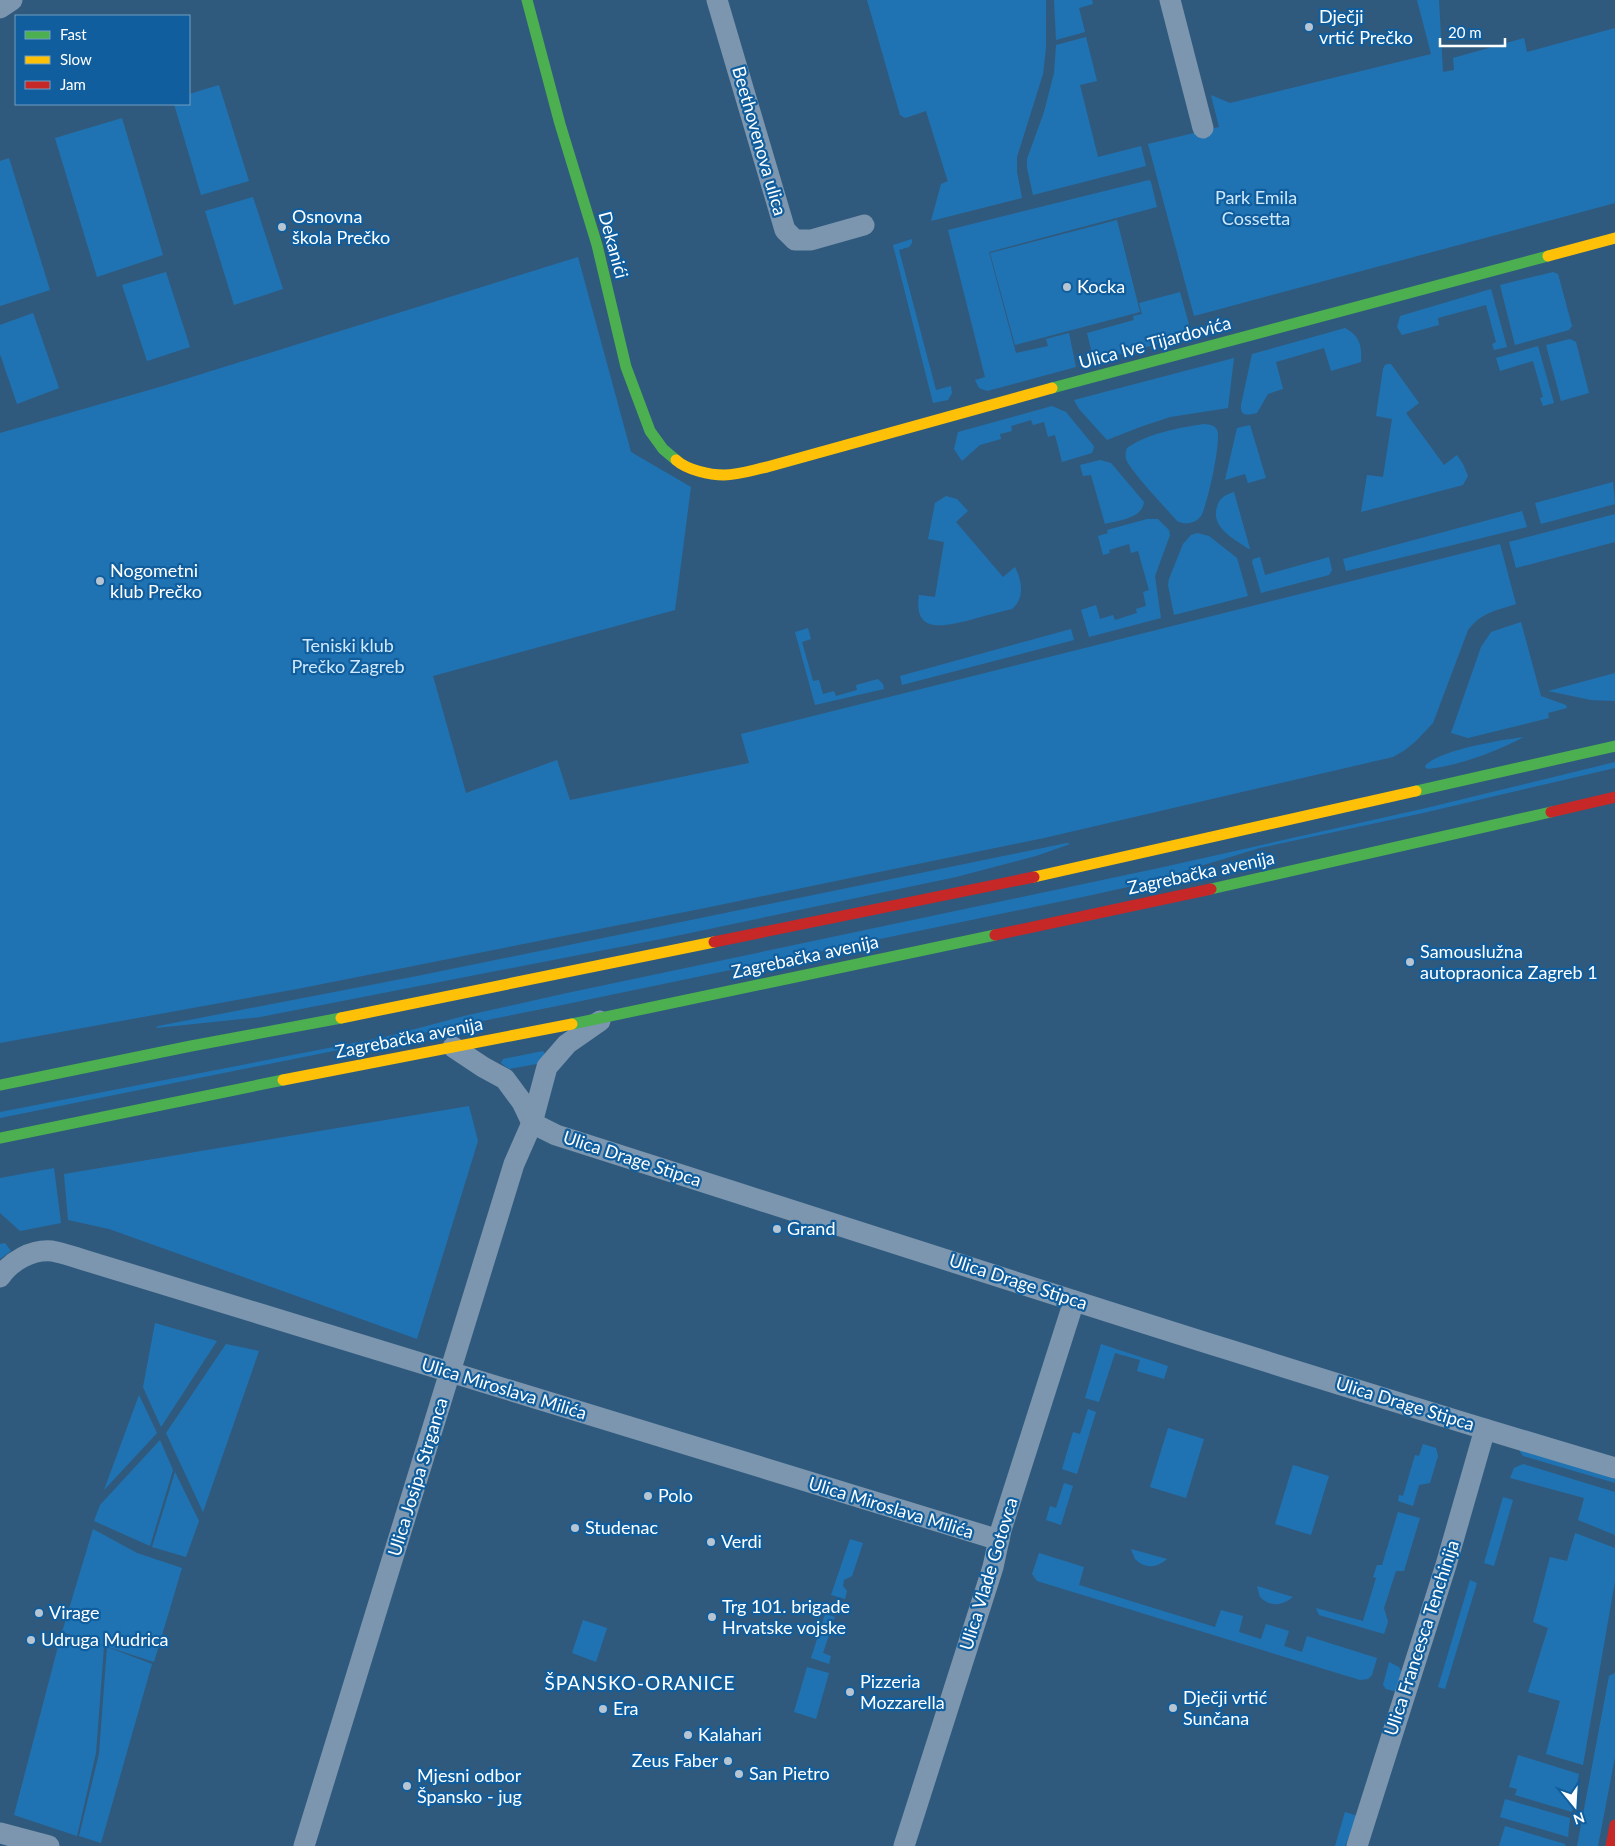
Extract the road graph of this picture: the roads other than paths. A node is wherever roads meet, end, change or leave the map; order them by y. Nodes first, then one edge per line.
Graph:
1 (12, 0) edge
2 (527, 0) edge
3 (717, 0) edge
4 (1170, 0) edge
5 (0, 8) edge
6 (1202, 128) dead end
7 (864, 225) dead end
8 (1615, 238) edge
9 (703, 472) joint
10 (1615, 746) edge
11 (1615, 797) edge
12 (604, 1018) junction
13 (454, 1046) junction
14 (0, 1085) edge
15 (532, 1123) junction
16 (0, 1138) edge
17 (5, 1271) edge
18 (1074, 1301) junction
19 (450, 1372) junction
20 (1485, 1430) junction
21 (1615, 1468) edge
22 (998, 1540) junction
23 (1615, 1825) edge
24 (0, 1833) edge
25 (49, 1846) edge
26 (304, 1846) edge
27 (904, 1846) edge
28 (1357, 1846) edge
29 (1611, 1846) edge

1 - 5 street
2 - 9 main road, Dekanići
3 - 7 street, Beethovenova ulica
4 - 6 street
8 - 9 main road, Ulica Ive Tijardovića
10 - 14 main road, Zagrebačka avenija
11 - 12 main road, Zagrebačka avenija
12 - 13 main road, Zagrebačka avenija
12 - 15 street, Ulica Josipa Strganca
13 - 15 street
13 - 16 main road, Zagrebačka avenija
15 - 18 street, Ulica Drage Stipca
15 - 19 street, Ulica Josipa Strganca
17 - 19 street, Ulica Miroslava Milića
18 - 20 street, Ulica Drage Stipca
18 - 22 street, Ulica Vlade Gotovca
19 - 22 street, Ulica Miroslava Milića
19 - 26 street, Ulica Josipa Strganca
20 - 21 street, Ulica Drage Stipca
20 - 28 street, Ulica Francesca Tenchinija
22 - 27 street, Ulica Vlade Gotovca
23 - 29 main road
24 - 25 street

